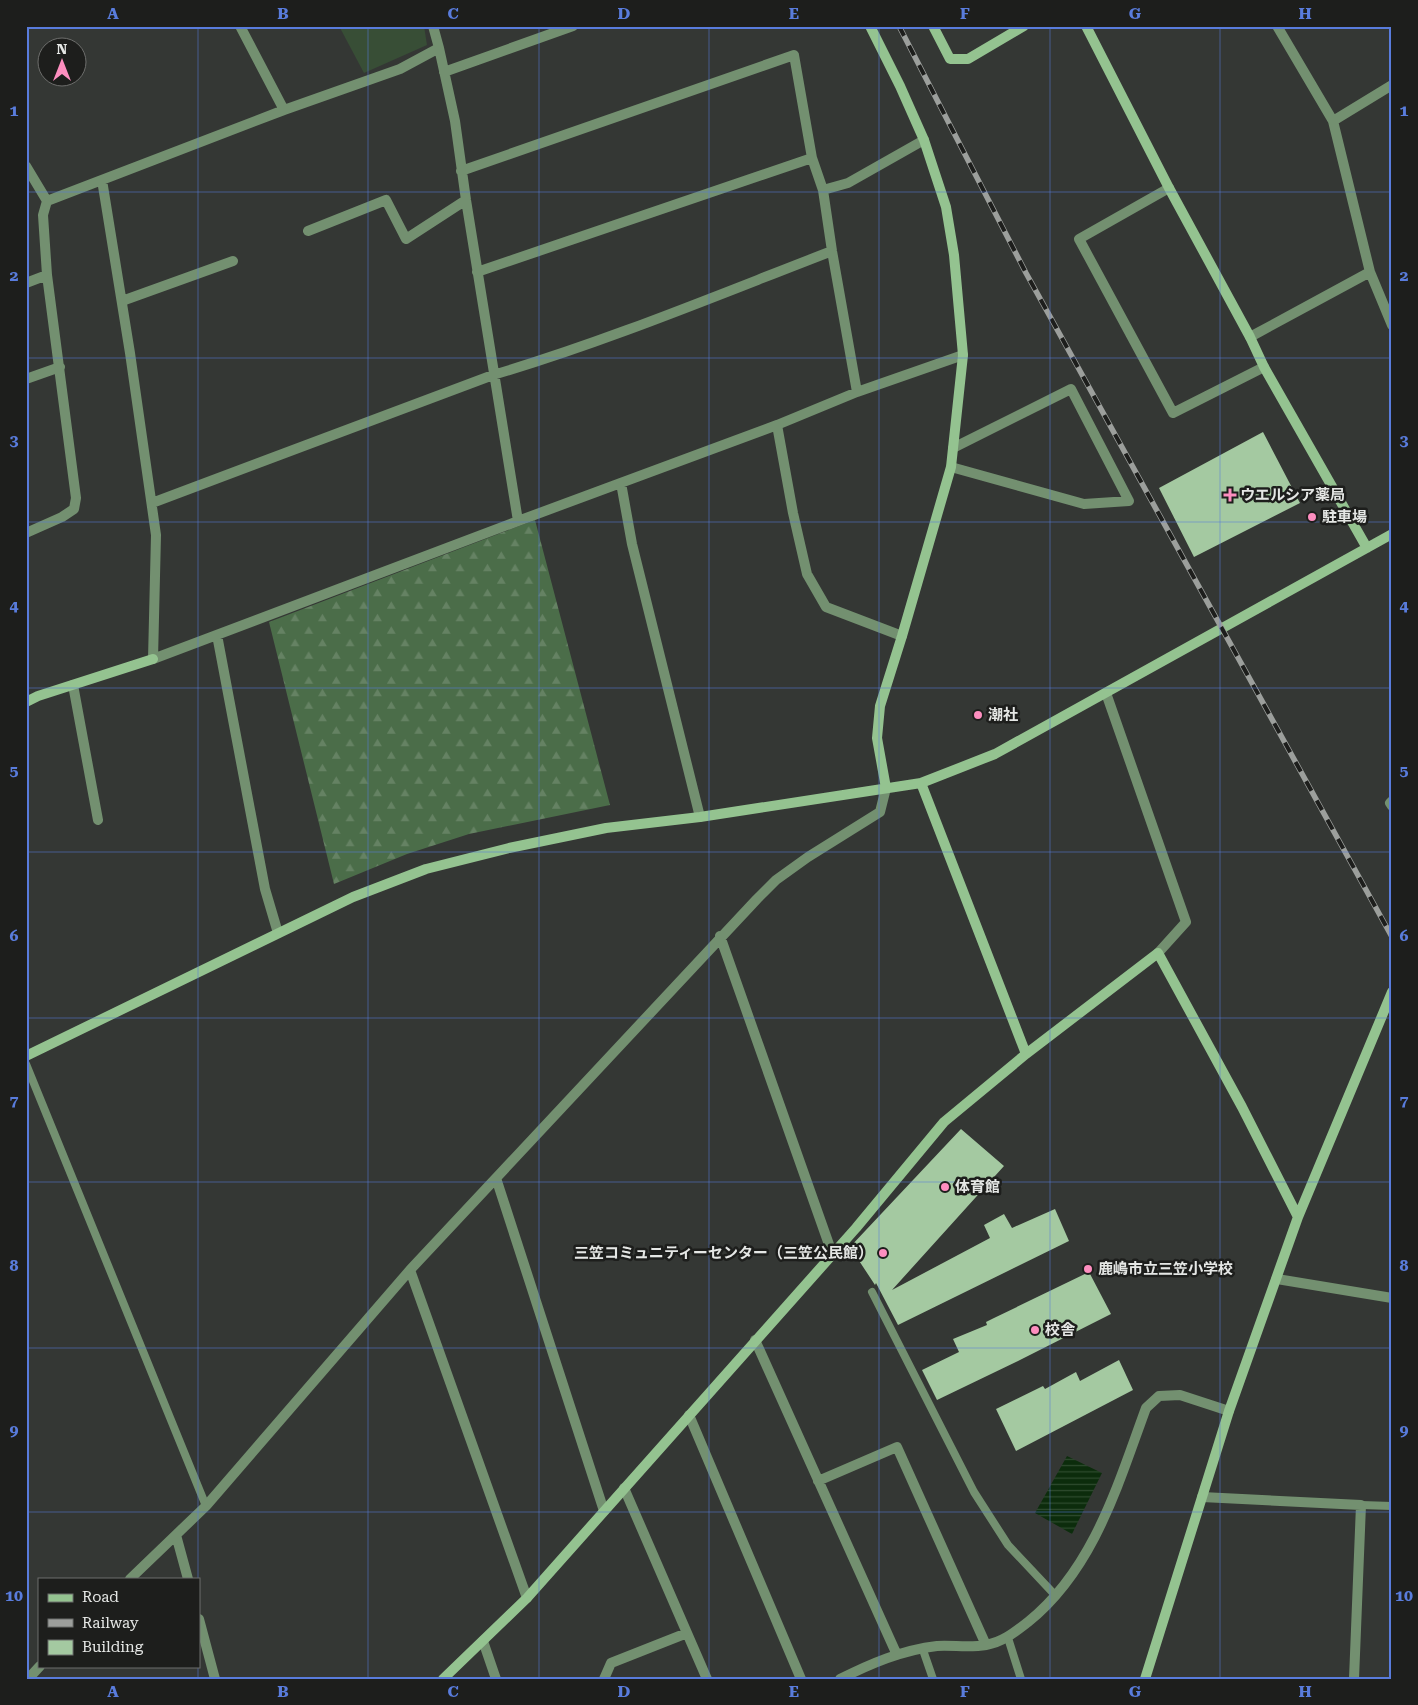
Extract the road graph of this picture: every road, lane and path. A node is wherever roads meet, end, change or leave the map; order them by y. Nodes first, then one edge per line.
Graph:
1 (240, 26) edge
2 (433, 26) edge
3 (573, 26) edge
4 (870, 26) edge
5 (933, 26) edge
6 (1024, 26) edge
7 (1086, 26) edge
8 (1277, 26) edge
9 (439, 48) junction
10 (444, 72) junction
11 (1392, 85) edge
12 (284, 110) junction
13 (1333, 121) junction
14 (924, 140) junction
15 (812, 158) junction
16 (26, 166) edge
17 (461, 171) junction
18 (102, 180) junction
19 (1169, 188) junction
20 (823, 190) junction
21 (466, 200) junction
22 (47, 201) junction
23 (308, 231) dead end
24 (832, 251) junction
25 (233, 262) dead end
26 (477, 272) junction
27 (1370, 272) junction
28 (47, 275) junction
29 (26, 283) edge
30 (122, 301) junction
31 (1392, 325) edge
32 (1250, 337) junction
33 (963, 355) junction
34 (60, 367) junction
35 (1264, 367) junction
36 (493, 375) junction
37 (26, 380) edge
38 (857, 392) junction
39 (777, 425) junction
40 (953, 448) junction
41 (951, 467) junction
42 (621, 483) junction
43 (152, 504) junction
44 (518, 521) junction
45 (26, 533) edge
46 (1392, 534) edge
47 (1367, 548) junction
48 (217, 635) junction
49 (902, 636) junction
50 (153, 659) junction
51 (73, 685) junction
52 (1106, 693) junction
53 (26, 702) edge
54 (921, 783) junction
55 (886, 788) junction
56 (1392, 801) edge
57 (1392, 806) edge
58 (700, 817) junction
59 (98, 820) dead end
60 (278, 933) junction
61 (720, 936) junction
62 (1158, 953) junction
63 (1392, 992) edge
64 (1026, 1054) junction
65 (26, 1056) edge
66 (26, 1064) edge
67 (496, 1178) junction
68 (1298, 1217) junction
69 (832, 1253) junction
70 (410, 1270) junction
71 (1277, 1279) junction
72 (872, 1292) dead end
73 (1392, 1298) edge
74 (755, 1340) junction
75 (1229, 1411) junction
76 (689, 1415) junction
77 (818, 1481) junction
78 (624, 1488) junction
79 (1202, 1497) junction
80 (1361, 1505) junction
81 (206, 1506) junction
82 (1392, 1506) edge
83 (604, 1511) junction
84 (176, 1535) junction
85 (131, 1578) edge
86 (188, 1578) edge
87 (1055, 1595) junction
88 (527, 1598) junction
89 (200, 1623) edge
90 (687, 1633) junction
91 (1008, 1638) junction
92 (482, 1641) junction
93 (986, 1645) junction
94 (923, 1650) junction
95 (896, 1655) junction
96 (38, 1668) edge
97 (28, 1679) edge
98 (215, 1679) edge
99 (443, 1679) edge
100 (496, 1679) edge
101 (604, 1679) edge
102 (707, 1679) edge
103 (801, 1679) edge
104 (840, 1679) edge
105 (933, 1679) edge
106 (1021, 1679) edge
107 (1145, 1679) edge
108 (1354, 1679) edge

1 - 12 street
2 - 9 street
3 - 10 street
4 - 14 street
5 - 6 street
7 - 19 street
8 - 13 street
9 - 10 street
9 - 12 street
10 - 17 street
11 - 13 street
12 - 18 street
13 - 27 street
14 - 20 street
14 - 33 street
15 - 17 street
15 - 20 street
15 - 26 street
16 - 22 street
17 - 21 street
18 - 22 street
18 - 30 street
19 - 32 street
19 - 35 street
20 - 24 street
21 - 23 street
21 - 26 street
22 - 28 street
24 - 36 street
24 - 38 street
25 - 30 street
26 - 36 street
27 - 31 street
27 - 32 street
28 - 29 street
28 - 34 street
30 - 43 street
32 - 35 street
33 - 38 street
33 - 40 street
34 - 37 street
34 - 45 street
35 - 47 street
36 - 43 street
36 - 44 street
38 - 39 street
39 - 42 street
39 - 49 street
40 - 41 street
40 - 41 street
41 - 49 street
42 - 44 street
42 - 58 street
43 - 50 street
44 - 48 street
46 - 47 street
47 - 52 street
48 - 50 street
48 - 60 street
49 - 55 street
50 - 51 street
51 - 53 street
51 - 59 street
52 - 54 street
52 - 62 street
54 - 55 street
54 - 64 street
55 - 58 street
55 - 61 street
56 - 57 street
58 - 60 street
60 - 65 street
61 - 67 street
61 - 69 street
62 - 64 street
62 - 68 street
63 - 68 street
64 - 69 street
66 - 81 lane
67 - 70 street
67 - 83 street
68 - 71 street
69 - 74 street
70 - 81 street
70 - 88 street
71 - 73 street
71 - 75 street
72 - 87 lane
74 - 76 street
74 - 77 street
75 - 79 street
75 - 87 street
76 - 78 street
76 - 103 street
77 - 93 street
77 - 95 street
78 - 83 street
78 - 90 street
79 - 80 street
79 - 107 street
80 - 82 lane
80 - 108 street
81 - 84 street
83 - 88 street
84 - 85 street
84 - 86 street
87 - 91 street
88 - 92 street
89 - 98 street
90 - 101 street
90 - 102 street
91 - 93 street
91 - 106 lane
92 - 99 street
92 - 100 street
93 - 94 street
94 - 95 street
94 - 105 lane
95 - 104 street
96 - 97 street

